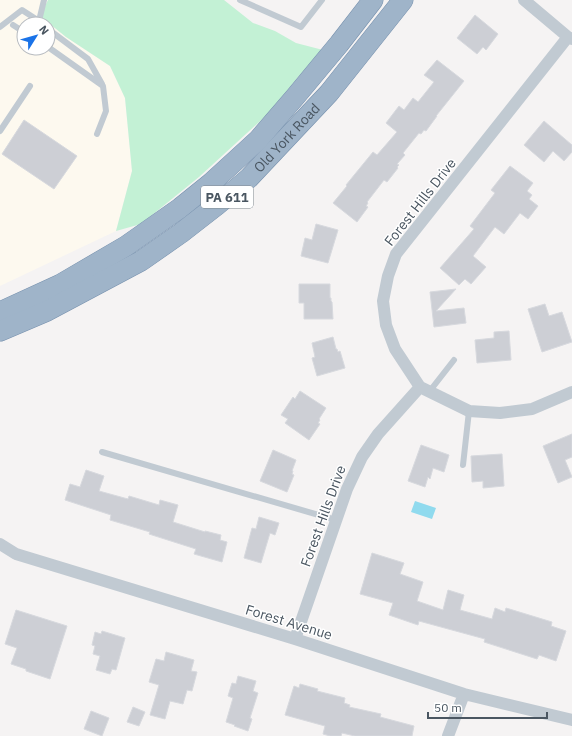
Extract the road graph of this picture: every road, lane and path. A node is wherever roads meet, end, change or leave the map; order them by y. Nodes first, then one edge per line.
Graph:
1 (44, 0) edge
2 (240, 0) edge
3 (322, 0) edge
4 (373, 0) edge
5 (403, 0) edge
6 (524, 0) edge
7 (30, 16) edge
8 (41, 16) edge
9 (13, 25) dead end
10 (0, 27) edge
11 (16, 27) edge
12 (56, 35) edge
13 (570, 38) edge
14 (56, 52) edge
15 (30, 86) dead end
16 (102, 86) junction
17 (0, 131) edge
18 (97, 134) dead end
19 (0, 312) edge
20 (0, 331) edge
21 (454, 360) dead end
22 (425, 389) junction
23 (572, 392) edge
24 (469, 412) junction
25 (102, 452) dead end
26 (463, 465) dead end
27 (336, 520) junction
28 (0, 544) edge
29 (295, 639) junction
30 (464, 694) junction
31 (572, 720) edge
32 (448, 736) edge

1 - 8 lane
2 - 3 lane
4 - 19 highway, Old York Road / PA 611
5 - 20 highway, Old York Road / PA 611
6 - 13 street
7 - 10 lane
9 - 11 lane
12 - 16 lane
13 - 22 street, Forest Hills Drive
14 - 16 lane
15 - 17 lane
16 - 18 lane
21 - 22 lane
22 - 24 street
22 - 27 street, Forest Hills Drive
23 - 24 street
24 - 26 lane
25 - 27 lane
27 - 29 street, Forest Hills Drive
28 - 29 street, Forest Avenue
29 - 30 street, Forest Avenue
30 - 31 street, Forest Avenue
30 - 32 street

